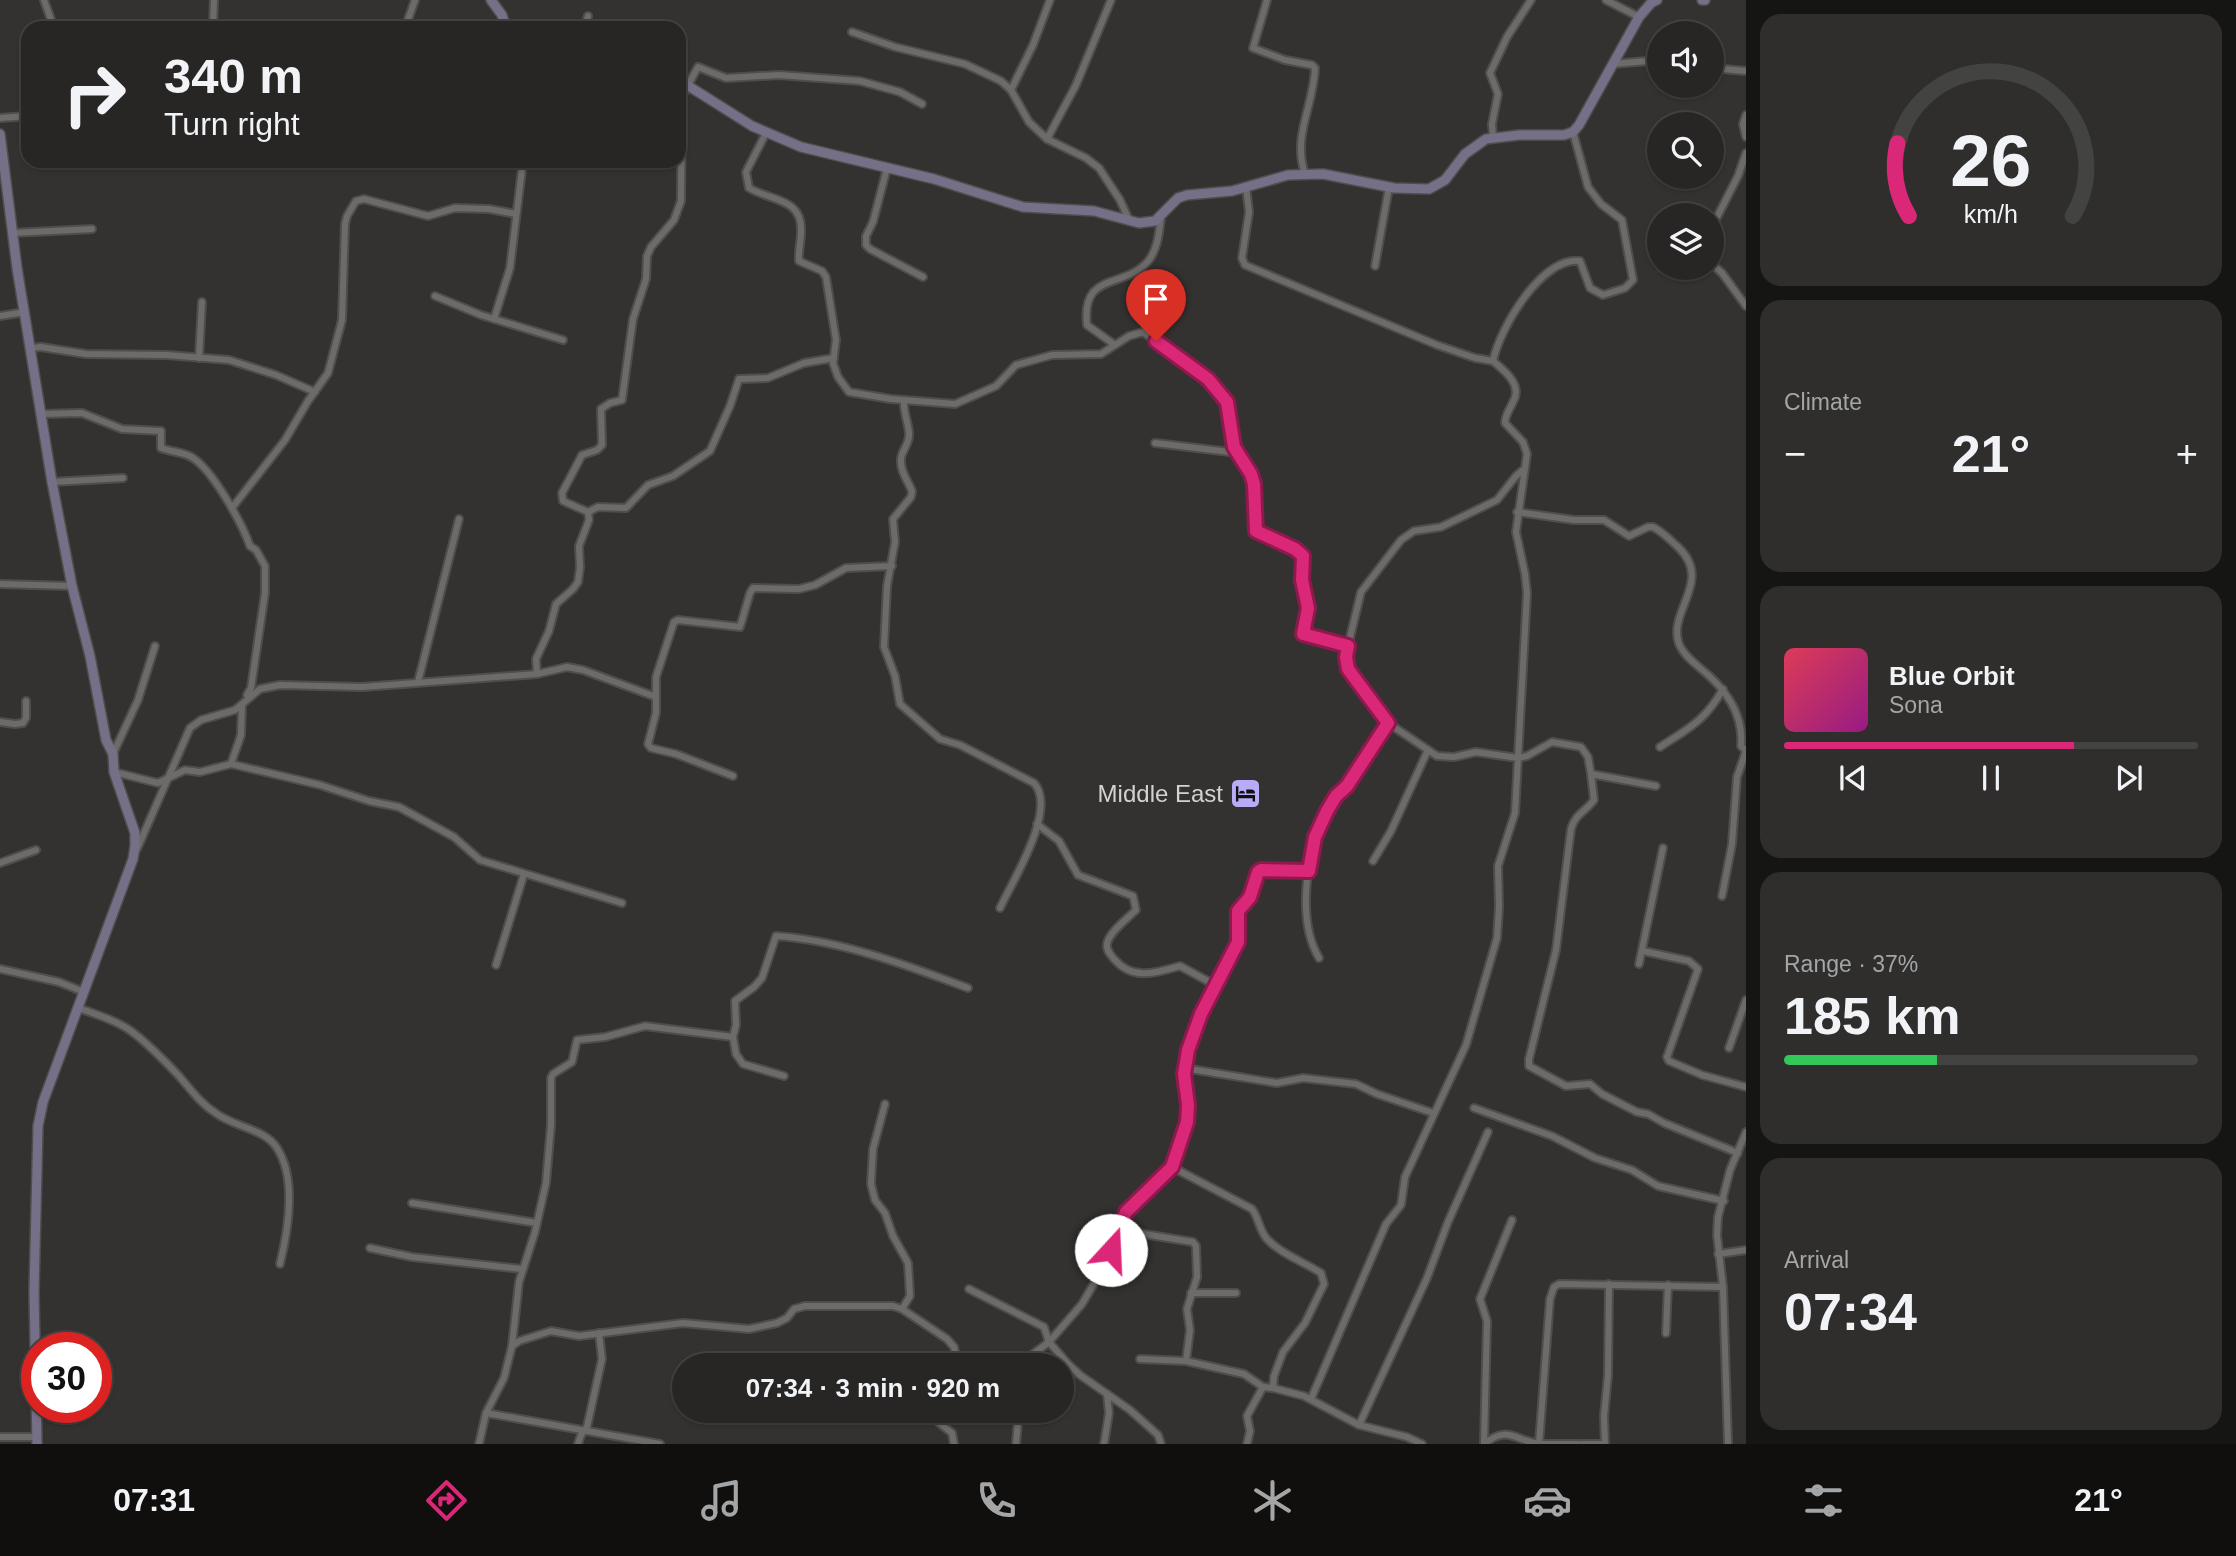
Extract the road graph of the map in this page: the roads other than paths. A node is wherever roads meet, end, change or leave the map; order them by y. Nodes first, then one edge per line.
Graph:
1 (44, 0) edge
2 (214, 0) edge
3 (415, 0) edge
4 (491, 0) edge
5 (1050, 0) edge
6 (1111, 0) edge
7 (1267, 0) edge
8 (1531, 0) edge
9 (1606, 0) edge
10 (1657, 0) edge
11 (588, 16) dead end
12 (1639, 17) junction
13 (52, 21) edge
14 (213, 21) edge
15 (408, 21) edge
16 (504, 21) edge
17 (586, 21) edge
18 (852, 32) dead end
19 (1647, 61) edge
20 (1612, 64) junction
21 (1724, 69) edge
22 (1746, 71) edge
23 (686, 80) edge
24 (686, 85) edge
25 (1011, 90) junction
26 (922, 104) dead end
27 (1746, 115) edge
28 (21, 116) edge
29 (0, 118) edge
30 (1573, 132) junction
31 (766, 133) junction
32 (0, 134) edge
33 (1493, 137) junction
34 (1746, 137) edge
35 (1047, 139) junction
36 (1746, 153) edge
37 (2, 162) edge
38 (522, 168) edge
39 (681, 168) edge
40 (887, 168) junction
41 (1306, 174) junction
42 (1742, 175) edge
43 (1245, 187) junction
44 (1389, 187) junction
45 (1724, 206) edge
46 (516, 214) junction
47 (1161, 218) junction
48 (1129, 220) junction
49 (92, 229) dead end
50 (12, 233) junction
51 (1375, 266) dead end
52 (1724, 274) edge
53 (923, 277) dead end
54 (435, 296) dead end
55 (202, 302) dead end
56 (1746, 306) edge
57 (25, 312) junction
58 (0, 316) edge
59 (494, 319) junction
60 (563, 340) dead end
61 (1115, 345) junction
62 (31, 348) junction
63 (199, 358) junction
64 (834, 358) junction
65 (1493, 361) junction
66 (315, 392) junction
67 (904, 400) junction
68 (41, 414) junction
69 (1155, 443) dead end
70 (1238, 453) junction
71 (1523, 470) junction
72 (123, 478) dead end
73 (52, 482) junction
74 (232, 508) junction
75 (588, 512) junction
76 (1517, 512) junction
77 (459, 519) dead end
78 (892, 566) junction
79 (0, 584) edge
80 (72, 586) junction
81 (155, 646) dead end
82 (1348, 646) junction
83 (537, 674) junction
84 (418, 682) junction
85 (1723, 689) junction
86 (656, 696) junction
87 (26, 701) dead end
88 (242, 706) junction
89 (0, 722) edge
90 (1388, 723) junction
91 (1660, 747) dead end
92 (1428, 750) junction
93 (1746, 751) edge
94 (113, 754) junction
95 (1518, 758) junction
96 (231, 764) junction
97 (114, 772) junction
98 (1591, 774) junction
99 (733, 776) dead end
100 (169, 777) junction
101 (1656, 786) dead end
102 (1037, 824) junction
103 (1662, 848) dead end
104 (36, 850) dead end
105 (133, 859) junction
106 (1373, 861) dead end
107 (0, 863) edge
108 (1309, 871) junction
109 (524, 874) junction
110 (1722, 896) dead end
111 (621, 903) dead end
112 (1000, 908) dead end
113 (1643, 951) junction
114 (1320, 958) dead end
115 (1639, 964) dead end
116 (496, 965) dead end
117 (0, 969) edge
118 (1215, 985) junction
119 (968, 988) dead end
120 (84, 992) junction
121 (1746, 1000) edge
122 (78, 1008) junction
123 (733, 1037) junction
124 (1729, 1048) dead end
125 (1184, 1068) junction
126 (785, 1076) dead end
127 (1746, 1087) edge
128 (885, 1104) dead end
129 (1474, 1108) dead end
130 (1433, 1113) junction
131 (1488, 1132) dead end
132 (1746, 1132) edge
133 (1738, 1153) junction
134 (1172, 1167) junction
135 (1724, 1201) junction
136 (412, 1203) dead end
137 (1512, 1220) dead end
138 (537, 1223) junction
139 (1119, 1230) junction
140 (370, 1248) dead end
141 (1746, 1250) edge
142 (1718, 1254) junction
143 (280, 1264) dead end
144 (522, 1269) junction
145 (1609, 1284) junction
146 (1668, 1285) junction
147 (1723, 1287) junction
148 (969, 1289) dead end
149 (1191, 1293) junction
150 (1236, 1293) dead end
151 (902, 1309) junction
152 (599, 1333) junction
153 (1665, 1333) dead end
154 (1049, 1342) junction
155 (512, 1346) junction
156 (955, 1353) edge
157 (1034, 1353) edge
158 (1140, 1359) dead end
159 (1186, 1361) junction
160 (1263, 1387) junction
161 (1273, 1388) junction
162 (1107, 1394) junction
163 (1311, 1399) junction
164 (486, 1413) junction
165 (939, 1423) edge
166 (1018, 1423) edge
167 (1359, 1425) junction
168 (583, 1430) junction
169 (0, 1437) edge
170 (37, 1440) edge
171 (479, 1444) edge
172 (578, 1444) edge
173 (660, 1444) edge
174 (954, 1444) edge
175 (1016, 1444) edge
176 (1104, 1444) edge
177 (1161, 1444) edge
178 (1247, 1444) edge
179 (1422, 1444) edge
180 (1484, 1444) edge
181 (1540, 1444) edge
182 (1581, 1444) edge
183 (1603, 1444) edge
184 (1728, 1444) edge

1 - 13 street
2 - 14 street
3 - 15 street
4 - 16 street
5 - 25 street
6 - 35 street
7 - 41 street
8 - 33 street
9 - 12 street
10 - 12 street
11 - 17 street
12 - 20 street
18 - 25 street
19 - 20 street
20 - 30 street
21 - 22 street
23 - 26 street
24 - 31 street
25 - 35 street
27 - 34 street
28 - 29 street
30 - 33 street
30 - 65 street
31 - 40 street
31 - 64 street
32 - 37 street
33 - 44 street
35 - 48 street
36 - 42 street
37 - 50 street
38 - 46 street
39 - 75 street
40 - 48 street
40 - 53 street
41 - 43 street
41 - 44 street
42 - 45 street
43 - 47 street
43 - 65 street
44 - 51 street
46 - 59 street
46 - 66 street
47 - 48 street
47 - 61 street
49 - 50 street
50 - 57 street
52 - 56 street
54 - 59 street
55 - 63 street
57 - 58 street
57 - 62 street
59 - 60 street
61 - 67 street
61 - 70 street
62 - 63 street
62 - 68 street
63 - 66 street
64 - 67 street
64 - 75 street
65 - 71 street
66 - 74 street
67 - 78 street
68 - 73 street
68 - 74 street
69 - 70 street
70 - 82 street
71 - 76 street
71 - 82 street
72 - 73 street
73 - 80 street
74 - 88 street
75 - 83 street
76 - 85 street
76 - 95 street
77 - 84 street
78 - 86 street
78 - 102 street
79 - 80 street
80 - 94 street
81 - 94 street
82 - 90 street
83 - 84 street
83 - 86 street
84 - 88 street
85 - 91 street
85 - 93 street
86 - 99 street
87 - 89 street
88 - 96 street
88 - 100 street
90 - 92 street
90 - 108 street
92 - 95 street
92 - 106 street
93 - 110 street
94 - 97 street
95 - 98 street
95 - 130 street
96 - 100 street
96 - 109 street
97 - 100 street
97 - 105 street
98 - 101 street
98 - 133 street
100 - 105 street
102 - 112 street
102 - 118 street
103 - 113 street
104 - 107 street
105 - 120 street
108 - 114 street
108 - 118 street
109 - 111 street
109 - 116 street
113 - 115 street
113 - 127 street
117 - 120 street
118 - 125 street
119 - 123 street
120 - 122 street
121 - 124 street
122 - 143 street
122 - 170 street
123 - 126 street
123 - 138 street
125 - 130 street
125 - 134 street
128 - 151 street
129 - 135 street
130 - 163 street
131 - 167 street
132 - 133 street
133 - 135 street
134 - 139 street
134 - 161 street
135 - 142 street
136 - 138 street
137 - 180 street
138 - 144 street
139 - 149 street
139 - 154 street
140 - 144 street
141 - 142 street
142 - 147 street
144 - 155 street
145 - 146 street
145 - 181 street
145 - 183 street
146 - 147 street
146 - 153 street
147 - 184 street
148 - 154 street
149 - 150 street
149 - 159 street
151 - 152 street
151 - 156 street
152 - 155 street
152 - 168 street
154 - 157 street
154 - 162 street
155 - 164 street
158 - 159 street
159 - 160 street
160 - 161 street
160 - 178 street
161 - 163 street
162 - 176 street
162 - 177 street
163 - 167 street
164 - 168 street
164 - 171 street
165 - 174 street
166 - 175 street
167 - 179 street
168 - 172 street
168 - 173 street
169 - 170 street
180 - 181 street
181 - 182 street
182 - 183 street

